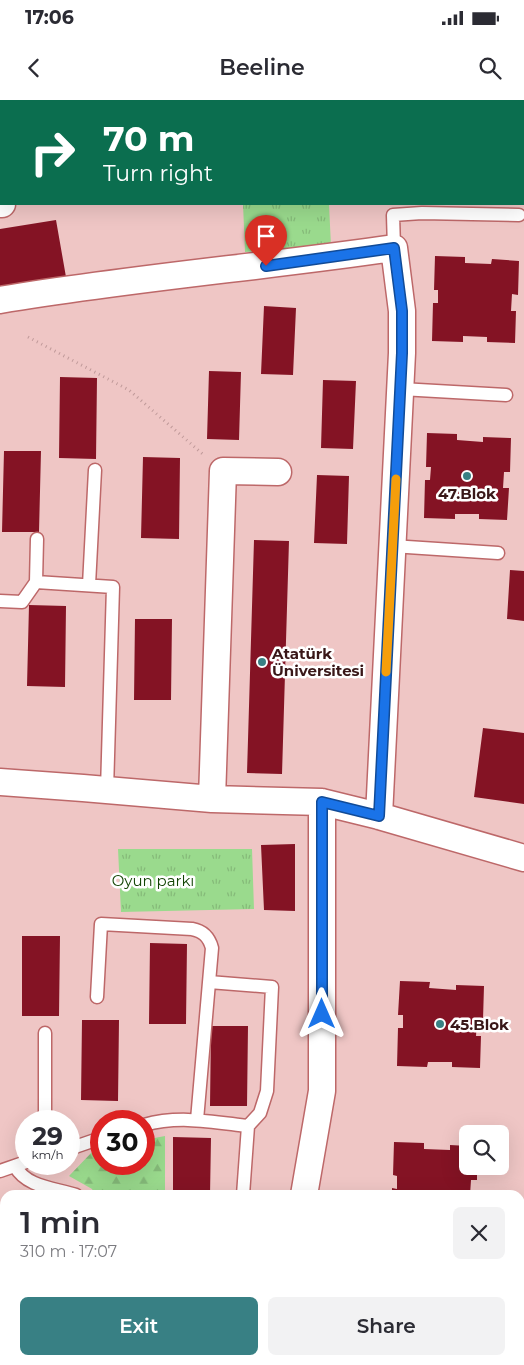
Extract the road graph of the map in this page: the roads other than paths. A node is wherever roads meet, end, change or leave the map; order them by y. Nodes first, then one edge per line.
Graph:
1 (392, 210) edge
2 (519, 215) dead end
3 (394, 248) junction
4 (0, 300) edge
5 (401, 389) junction
6 (506, 395) dead end
7 (95, 470) dead end
8 (278, 472) dead end
9 (37, 539) dead end
10 (392, 546) junction
11 (498, 553) dead end
12 (36, 582) junction
13 (89, 585) junction
14 (0, 602) edge
15 (0, 782) edge
16 (107, 790) junction
17 (212, 799) junction
18 (322, 802) junction
19 (379, 816) junction
20 (524, 858) edge
21 (209, 982) junction
22 (97, 997) dead end
23 (45, 1033) dead end
24 (45, 1110) edge
25 (197, 1120) junction
26 (155, 1122) edge
27 (248, 1126) junction
28 (15, 1166) edge
29 (0, 1171) edge
30 (21, 1175) edge
31 (58, 1190) edge
32 (243, 1190) edge
33 (305, 1190) edge

1 - 2 lane
1 - 3 lane
3 - 4 street
3 - 5 street
5 - 6 lane
5 - 10 street
7 - 13 lane
8 - 17 street
9 - 12 lane
10 - 11 lane
10 - 19 street
12 - 13 lane
12 - 14 lane
13 - 16 lane
15 - 16 street
16 - 17 street
17 - 18 street
18 - 19 street
18 - 33 street
19 - 20 street
21 - 22 lane
21 - 25 lane
21 - 27 lane
23 - 24 lane
25 - 26 lane
25 - 27 lane
27 - 32 lane
28 - 29 lane
30 - 31 lane

